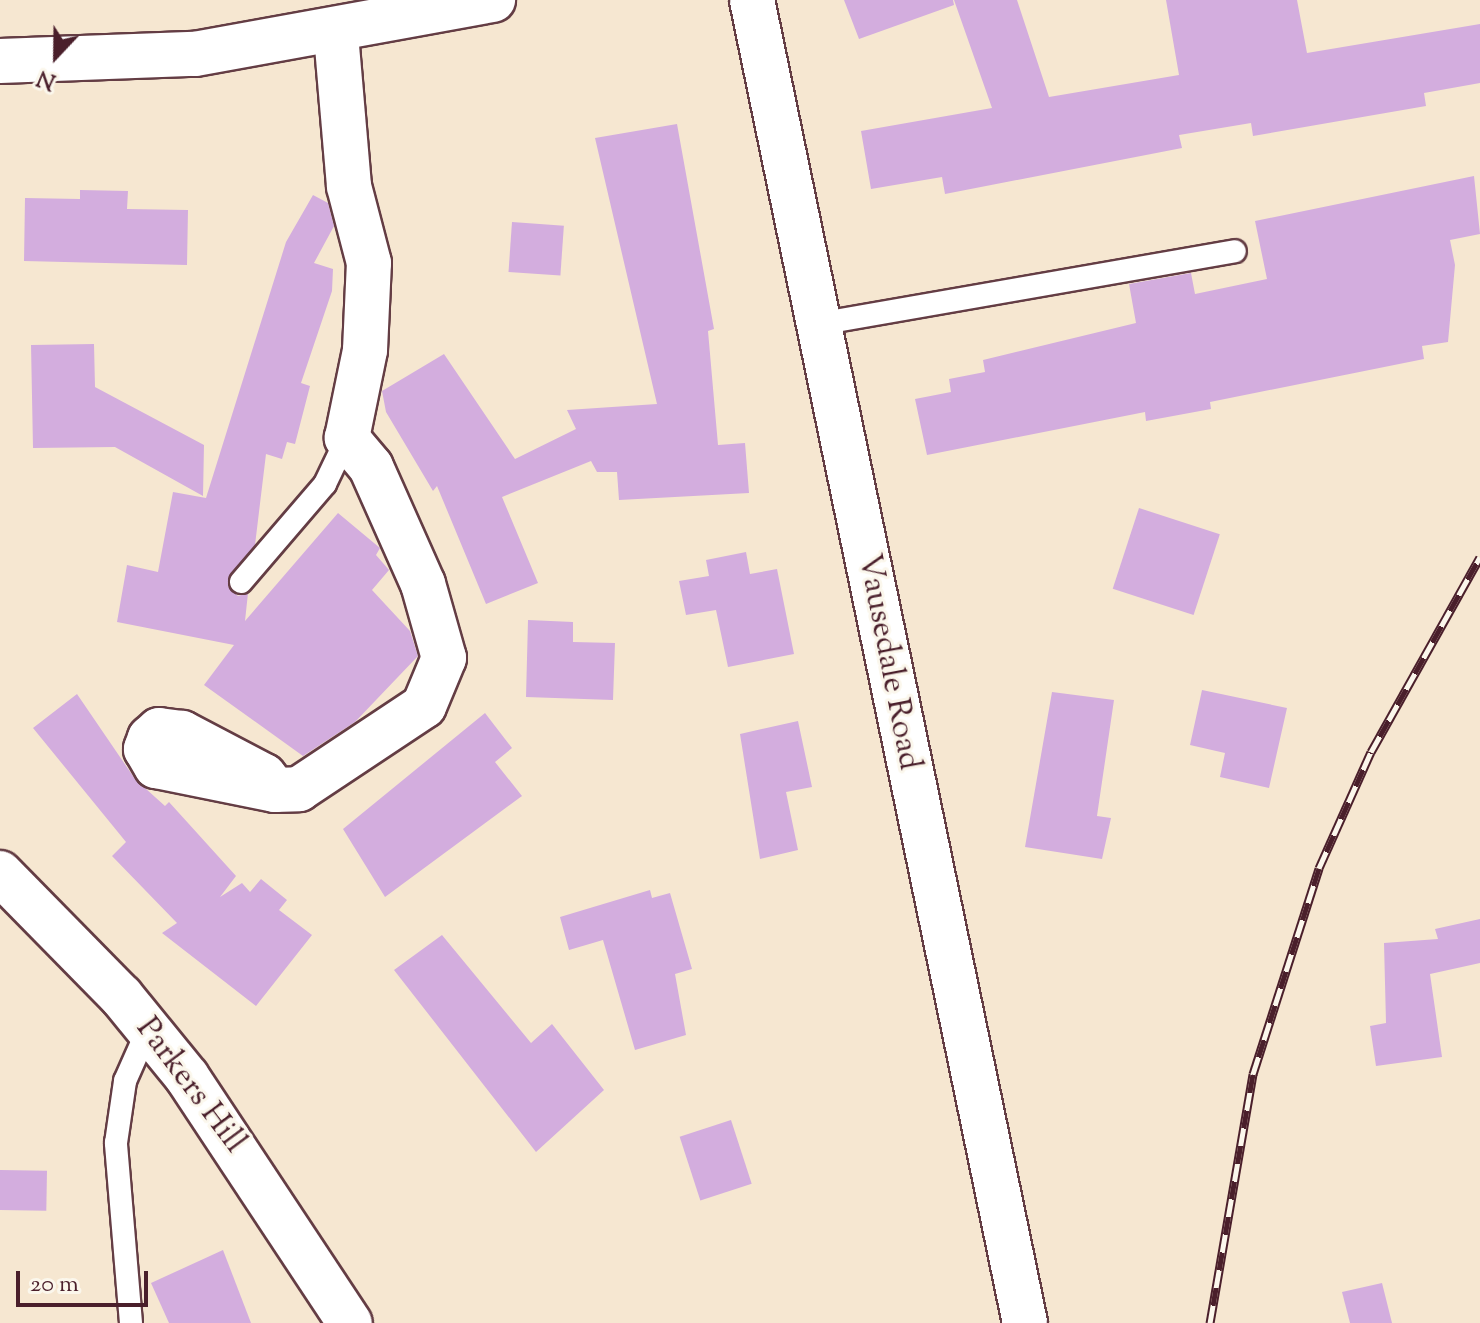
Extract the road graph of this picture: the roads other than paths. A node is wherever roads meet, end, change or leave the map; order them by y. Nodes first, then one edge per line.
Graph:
1 (493, 0) edge
2 (752, 0) edge
3 (336, 34) junction
4 (0, 61) edge
5 (1235, 251) dead end
6 (818, 324) junction
7 (347, 438) junction
8 (241, 582) dead end
9 (275, 790) dead end
10 (0, 873) edge
11 (148, 1029) junction
12 (131, 1323) edge
13 (350, 1323) edge
14 (1025, 1323) edge

1 - 3 street
2 - 6 street, Vausedale Road
3 - 4 street
3 - 7 street
5 - 6 lane
6 - 14 street, Vausedale Road
7 - 8 lane
7 - 9 street
10 - 11 street, Parkers Hill
11 - 12 lane
11 - 13 street, Parkers Hill

